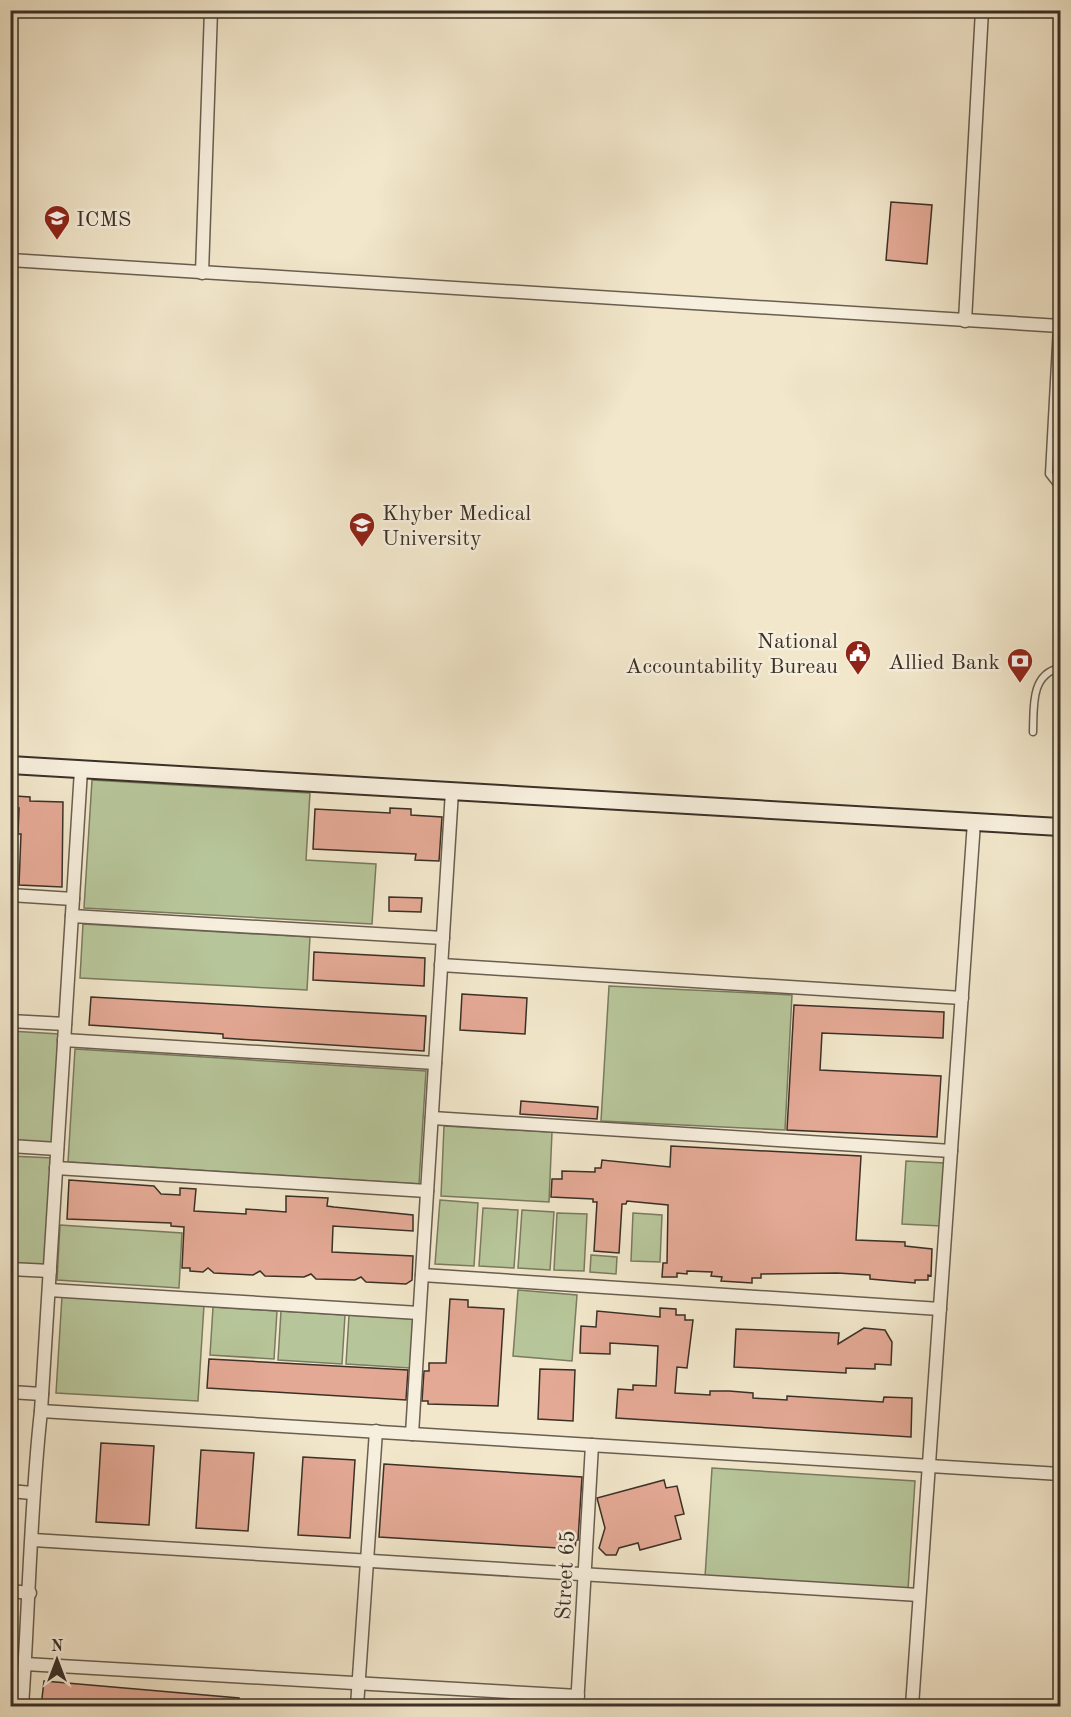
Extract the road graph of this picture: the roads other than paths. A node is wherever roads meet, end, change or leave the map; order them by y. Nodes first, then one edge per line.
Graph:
1 (211, 10) edge
2 (982, 10) edge
3 (10, 260) edge
4 (202, 273) junction
5 (965, 321) junction
6 (1059, 326) edge
7 (1058, 372) edge
8 (1060, 488) edge
9 (1060, 668) edge
10 (1033, 732) dead end
11 (10, 765) edge
12 (81, 770) junction
13 (452, 791) junction
14 (974, 822) junction
15 (1060, 827) edge
16 (10, 896) edge
17 (73, 899) junction
18 (72, 916) junction
19 (443, 938) junction
20 (441, 965) junction
21 (962, 998) junction
22 (10, 1021) edge
23 (65, 1024) junction
24 (64, 1040) junction
25 (435, 1063) junction
26 (432, 1118) junction
27 (10, 1146) edge
28 (57, 1149) junction
29 (951, 1151) junction
30 (56, 1168) junction
31 (427, 1191) junction
32 (10, 1269) edge
33 (50, 1271) junction
34 (422, 1275) junction
35 (49, 1290) junction
36 (940, 1309) junction
37 (419, 1313) junction
38 (10, 1392) edge
39 (42, 1394) junction
40 (41, 1411) junction
41 (376, 1431) junction
42 (412, 1434) junction
43 (592, 1445) junction
44 (928, 1466) junction
45 (1060, 1474) edge
46 (10, 1491) edge
47 (32, 1493) junction
48 (33, 1540) junction
49 (367, 1561) junction
50 (586, 1575) junction
51 (10, 1591) edge
52 (30, 1593) junction
53 (919, 1595) junction
54 (25, 1664) junction
55 (359, 1683) junction
56 (577, 1701) edge
57 (22, 1707) edge
58 (357, 1707) edge
59 (912, 1707) edge

1 - 4 street
2 - 5 street
3 - 4 street
4 - 5 street
5 - 6 street
6 - 7 lane
7 - 8 lane
9 - 10 lane
11 - 12 street
12 - 13 street
12 - 17 street
13 - 14 street
13 - 19 street
14 - 15 street
14 - 21 street
16 - 17 street
17 - 18 street
18 - 19 street
18 - 23 street
19 - 20 street
20 - 21 street
20 - 25 street
21 - 29 street
22 - 23 street
23 - 24 street
24 - 25 street
24 - 28 street
25 - 26 street
26 - 29 street
26 - 31 street
27 - 28 street
28 - 30 street
29 - 36 street
30 - 31 street
30 - 33 street
31 - 34 street
32 - 33 street
33 - 35 street
34 - 36 street
34 - 37 street
35 - 37 street
35 - 39 street
36 - 44 street
37 - 42 street
38 - 39 street
39 - 40 street
40 - 41 street
40 - 47 street
41 - 42 street
41 - 49 street
42 - 43 street
43 - 44 street
43 - 50 street, Street 65
44 - 45 street
44 - 53 street
46 - 47 street
47 - 48 street
48 - 49 street
48 - 52 street
49 - 50 street
49 - 55 street
50 - 53 street
50 - 56 street, Street 65
51 - 52 street
52 - 54 street
53 - 59 street
54 - 55 street
54 - 57 street
55 - 56 street
55 - 58 street

